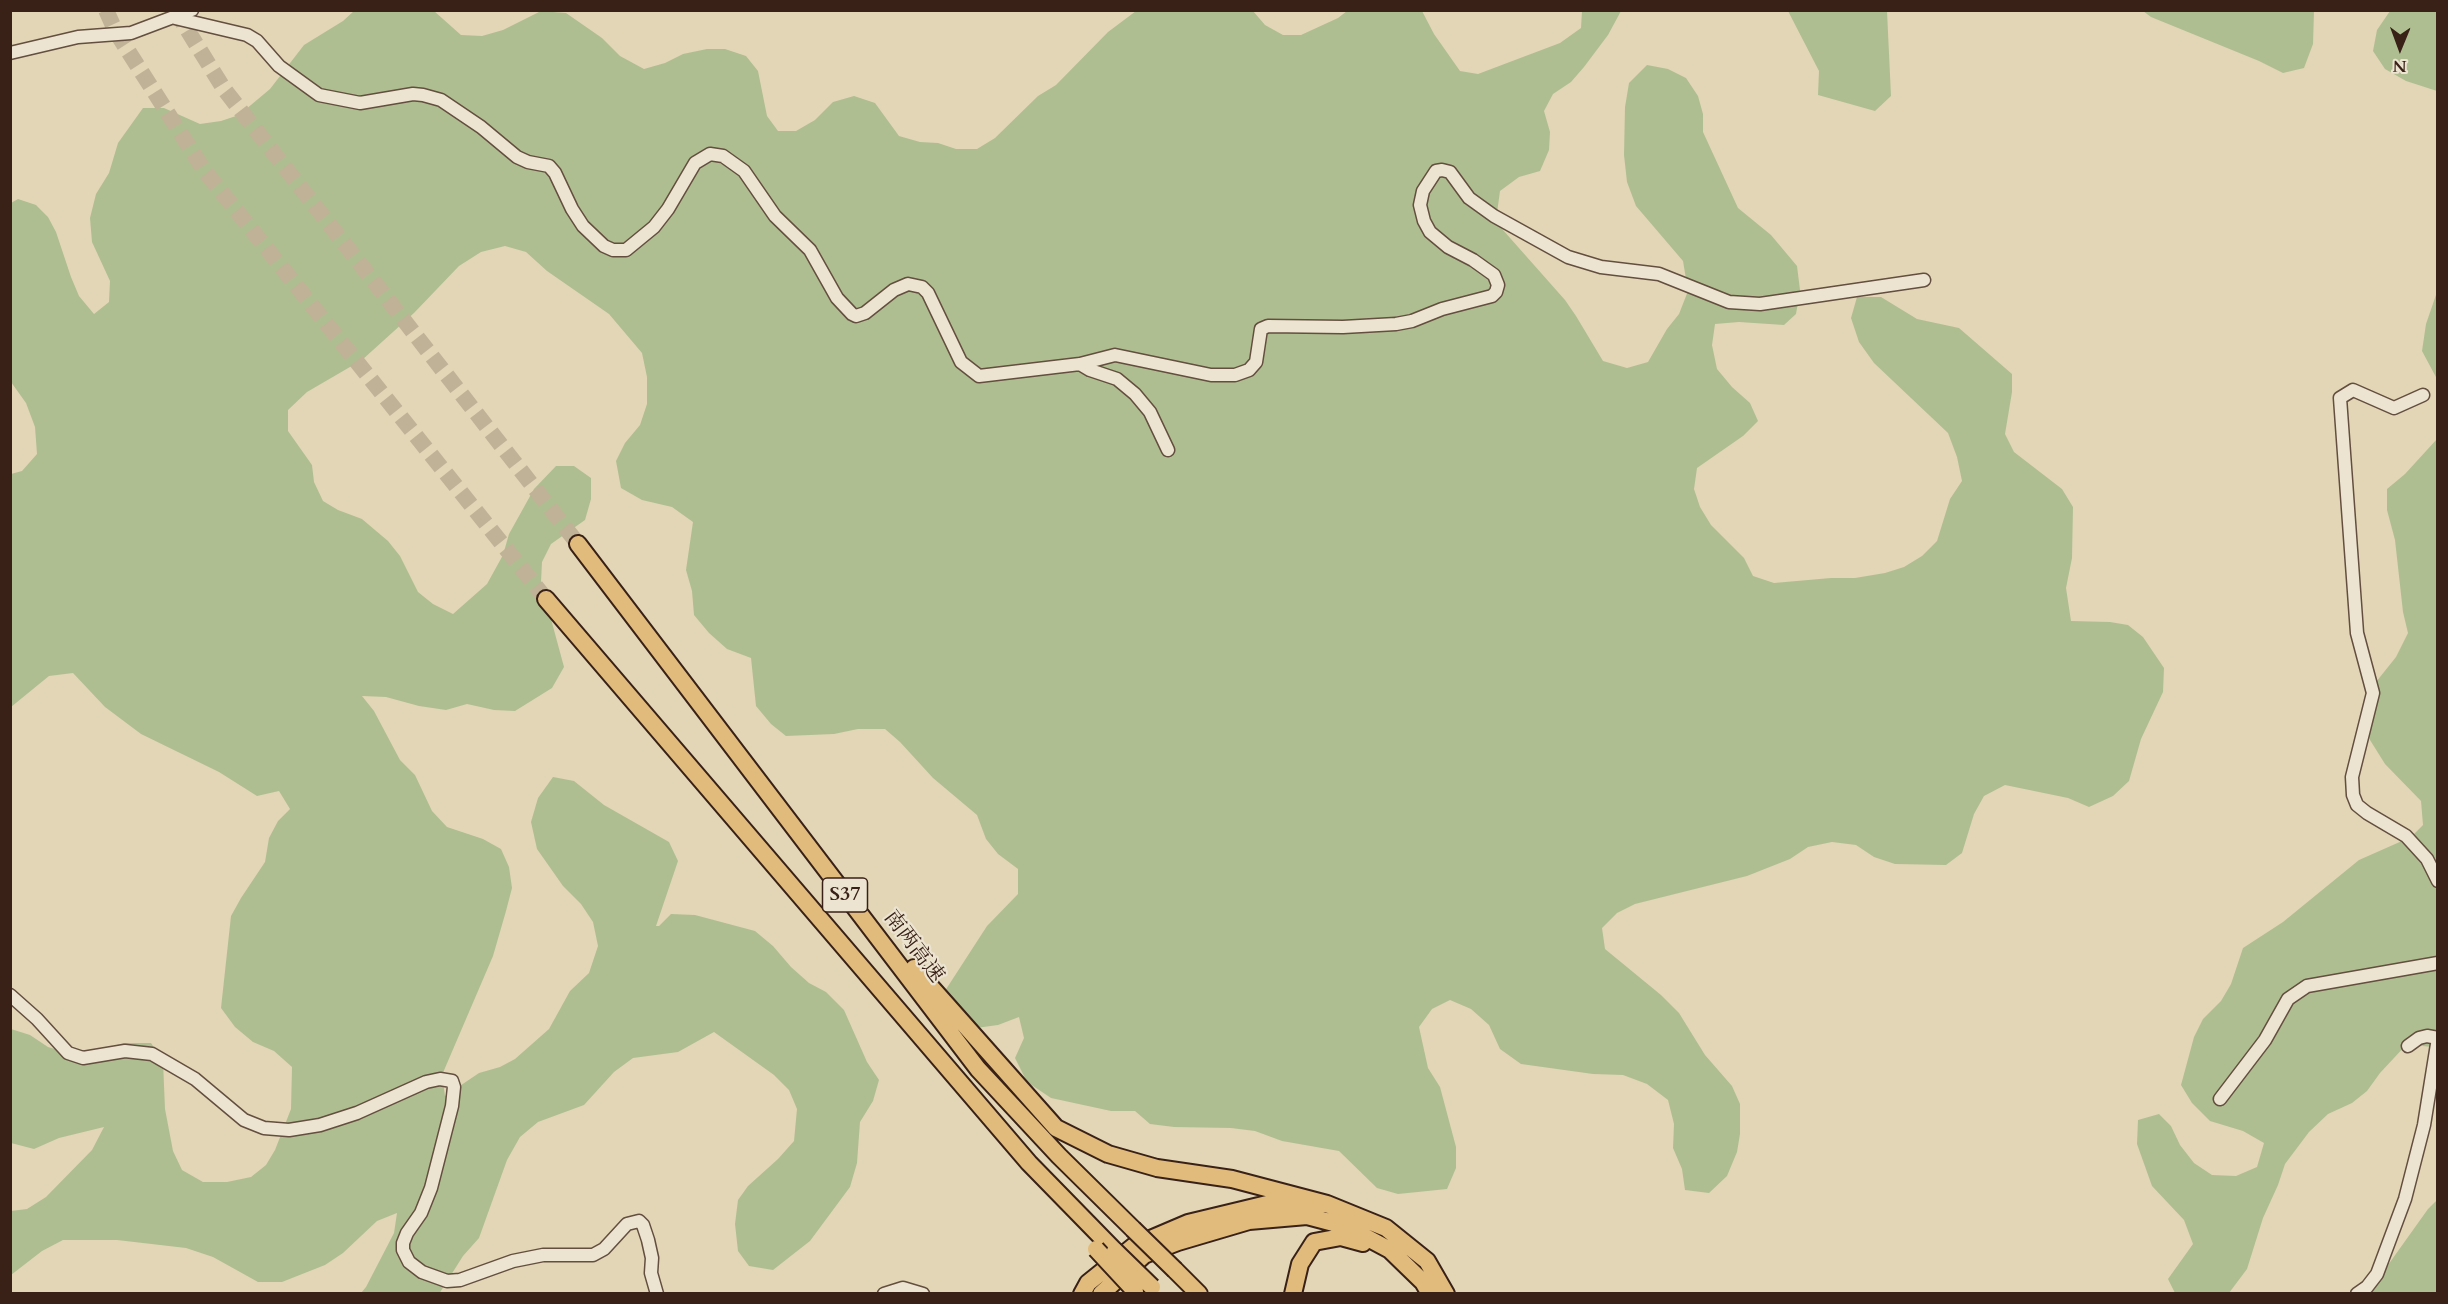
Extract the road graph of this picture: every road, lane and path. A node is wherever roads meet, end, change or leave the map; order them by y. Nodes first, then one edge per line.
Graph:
1 (192, 10) edge
2 (175, 18) junction
3 (10, 53) edge
4 (1924, 280) dead end
5 (1080, 364) junction
6 (2423, 394) dead end
7 (1168, 450) dead end
8 (578, 544) tunnel mouth
9 (546, 599) tunnel mouth
10 (824, 867) junction
11 (2438, 881) edge
12 (2438, 963) edge
13 (10, 995) edge
14 (2408, 1046) dead end
15 (2220, 1099) dead end
16 (1029, 1163) junction
17 (1327, 1204) junction
18 (1395, 1244) junction
19 (1146, 1291) edge
20 (657, 1293) edge
21 (884, 1293) edge
22 (924, 1293) edge
23 (1082, 1293) edge
24 (1101, 1293) edge
25 (1199, 1293) edge
26 (1293, 1293) edge
27 (1430, 1293) edge
28 (1446, 1293) edge
29 (2357, 1293) edge

1 - 2 street
2 - 3 street
2 - 5 street
4 - 5 street
5 - 7 street
6 - 11 street
8 - 10 highway, 南两高速 / S37
9 - 16 highway, S37
10 - 17 highway
10 - 25 highway, 南两高速 / S37, bridge
12 - 15 street
13 - 20 street
14 - 29 street
16 - 19 highway, S37, bridge
16 - 19 highway, bridge
17 - 18 highway
17 - 23 highway
18 - 24 highway
18 - 26 highway
18 - 27 highway
18 - 28 highway
21 - 22 street

